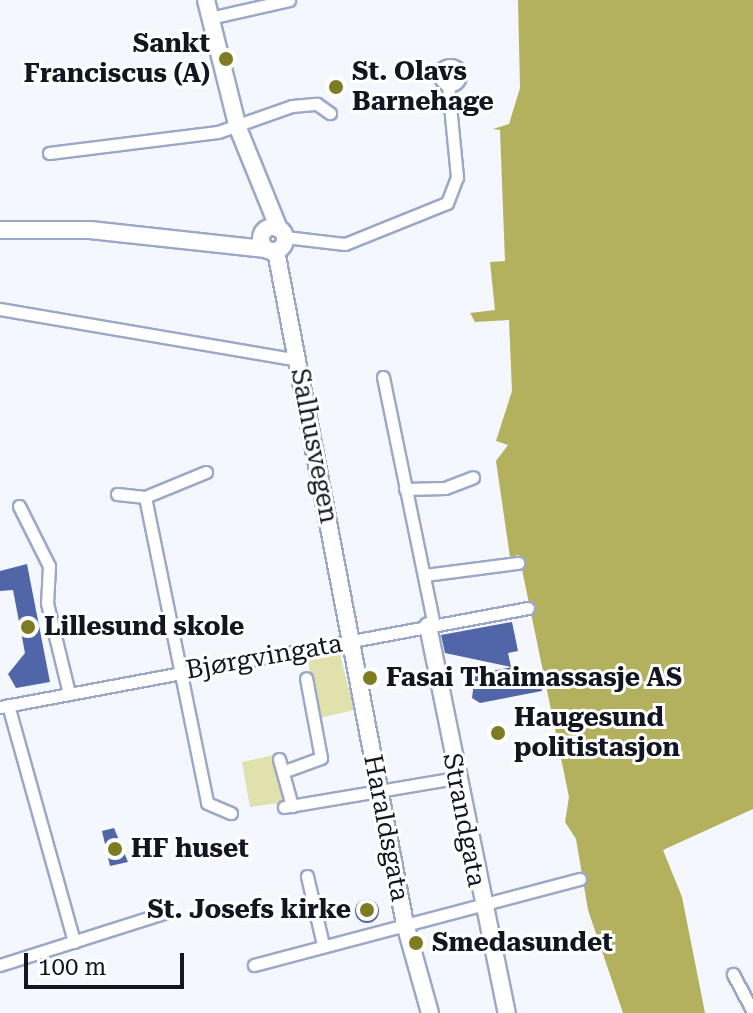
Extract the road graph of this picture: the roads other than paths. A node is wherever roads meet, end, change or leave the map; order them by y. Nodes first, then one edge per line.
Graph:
1 (206, 0) edge
2 (289, 0) edge
3 (210, 18) junction
4 (448, 85) dead end
5 (330, 113) dead end
6 (238, 128) junction
7 (49, 153) dead end
8 (0, 230) edge
9 (273, 238) junction
10 (0, 309) edge
11 (297, 360) junction
12 (383, 377) dead end
13 (206, 472) dead end
14 (473, 477) dead end
15 (405, 489) junction
16 (117, 494) dead end
17 (145, 497) junction
18 (19, 506) dead end
19 (518, 563) dead end
20 (425, 575) junction
21 (528, 608) dead end
22 (431, 626) junction
23 (351, 642) junction
24 (180, 672) junction
25 (306, 678) dead end
26 (69, 693) junction
27 (4, 706) edge
28 (279, 759) dead end
29 (285, 771) junction
30 (456, 778) junction
31 (379, 791) junction
32 (231, 813) dead end
33 (307, 876) dead end
34 (580, 879) dead end
35 (480, 904) junction
36 (164, 913) dead end
37 (405, 924) junction
38 (74, 942) junction
39 (323, 945) junction
40 (0, 965) edge
41 (254, 965) dead end
42 (733, 974) dead end
43 (753, 1012) edge
44 (430, 1013) edge
45 (507, 1013) edge

1 - 3 street, Salhusvegen
2 - 3 street
3 - 6 street, Salhusvegen
4 - 9 street
5 - 6 street
6 - 7 street
6 - 9 street, Salhusvegen
8 - 9 street
9 - 11 street, Salhusvegen
10 - 11 street
11 - 23 street, Salhusvegen
12 - 15 street
13 - 17 street
14 - 15 street
15 - 20 street
16 - 17 street
17 - 24 street
18 - 26 street
19 - 20 street
20 - 22 street
21 - 22 street, Bjørgvingata
22 - 23 street, Bjørgvingata
22 - 30 street, Strandgata
23 - 24 street, Bjørgvingata
23 - 31 street, Haraldsgata
24 - 26 street, Bjørgvingata
24 - 32 street
25 - 29 street
26 - 27 street, Bjørgvingata
27 - 38 street
28 - 29 street
29 - 31 street
30 - 31 street
30 - 35 street, Strandgata
31 - 37 street, Haraldsgata
33 - 39 street
34 - 35 street
35 - 37 street
35 - 45 street, Strandgata
36 - 38 street
37 - 39 street
37 - 44 street, Haraldsgata
38 - 40 street
39 - 41 street
42 - 43 street

